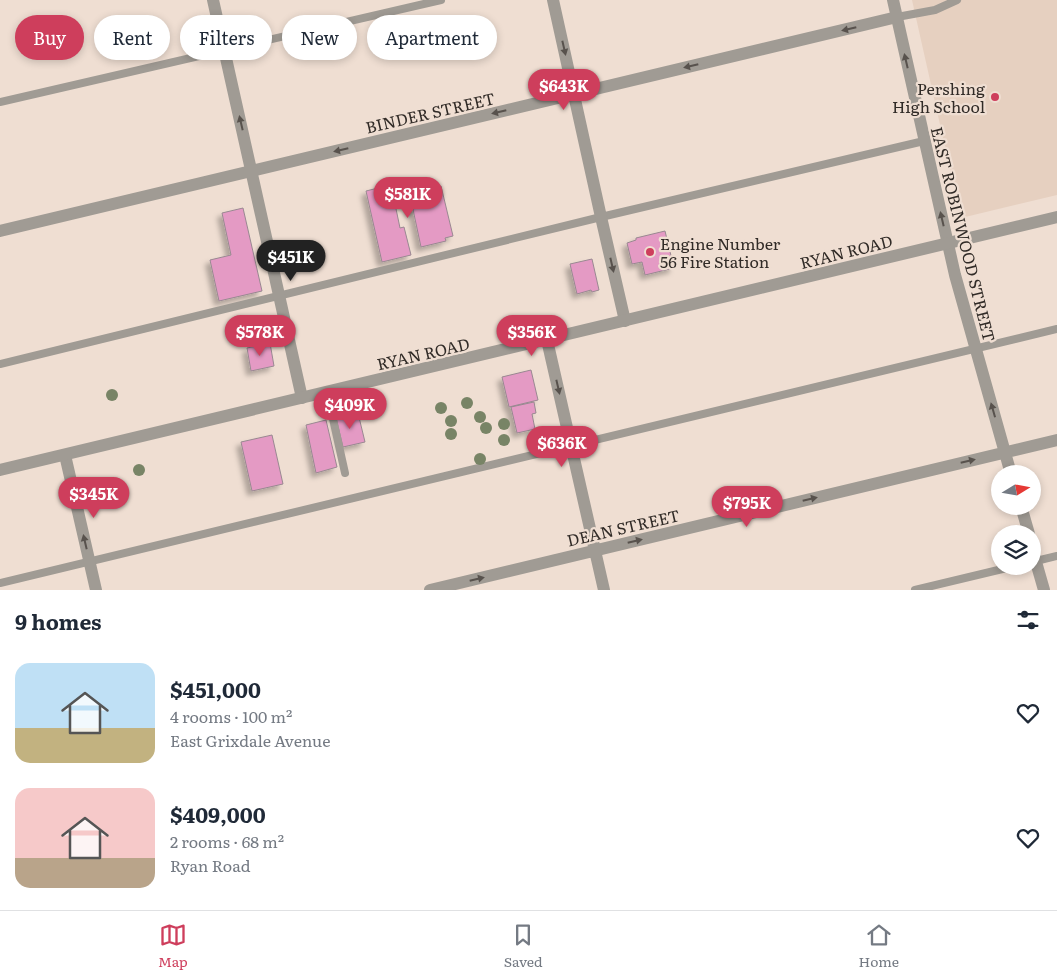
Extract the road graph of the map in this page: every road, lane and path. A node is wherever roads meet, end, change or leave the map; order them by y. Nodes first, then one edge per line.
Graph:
1 (213, 0) edge
2 (441, 0) edge
3 (553, 0) edge
4 (893, 0) edge
5 (957, 0) edge
6 (216, 15) edge
7 (896, 18) junction
8 (272, 39) edge
9 (181, 60) edge
10 (226, 60) edge
11 (574, 94) junction
12 (0, 102) edge
13 (924, 141) junction
14 (252, 171) junction
15 (601, 217) junction
16 (1057, 217) edge
17 (0, 230) edge
18 (947, 243) junction
19 (280, 296) junction
20 (625, 321) junction
21 (1057, 329) edge
22 (547, 340) junction
23 (976, 348) junction
24 (0, 364) edge
25 (327, 392) junction
26 (302, 398) junction
27 (1057, 440) edge
28 (571, 446) junction
29 (1005, 452) junction
30 (65, 455) junction
31 (1009, 465) edge
32 (0, 470) edge
33 (345, 473) dead end
34 (595, 550) junction
35 (1057, 556) edge
36 (1041, 560) edge
37 (90, 561) junction
38 (991, 572) edge
39 (1039, 575) edge
40 (0, 583) edge
41 (96, 590) edge
42 (430, 590) edge
43 (604, 590) edge
44 (915, 590) edge
45 (1044, 590) edge

1 - 6 street
2 - 8 lane
3 -> 11 street
4 - 7 street, EAST ROBINWOOD STREET
5 - 7 lane
7 -> 11 street, BINDER STREET
13 -> 7 street, EAST ROBINWOOD STREET
9 - 12 lane
14 -> 10 street
11 -> 14 street, BINDER STREET
11 - 15 street
13 - 15 lane
18 -> 13 street, EAST ROBINWOOD STREET
14 - 17 street, BINDER STREET
14 - 19 street
15 - 19 lane
15 -> 20 street
16 - 18 street, RYAN ROAD
18 - 20 street, RYAN ROAD
18 - 23 street, EAST ROBINWOOD STREET
19 - 24 lane
19 - 26 street
20 - 22 street, RYAN ROAD
21 - 23 lane
22 - 25 street, RYAN ROAD
22 -> 28 street
23 - 28 lane
29 -> 23 street, EAST ROBINWOOD STREET
25 - 26 street, RYAN ROAD
25 - 33 lane
26 - 30 street, RYAN ROAD
27 - 29 street, DEAN STREET
28 - 34 street
28 - 37 lane
29 - 31 street, EAST ROBINWOOD STREET
34 -> 29 street, DEAN STREET
30 - 32 street, RYAN ROAD
37 -> 30 street
42 -> 34 street, DEAN STREET
34 - 43 street
35 - 36 lane
37 - 40 lane
37 - 41 street
38 - 44 lane
39 - 45 street

